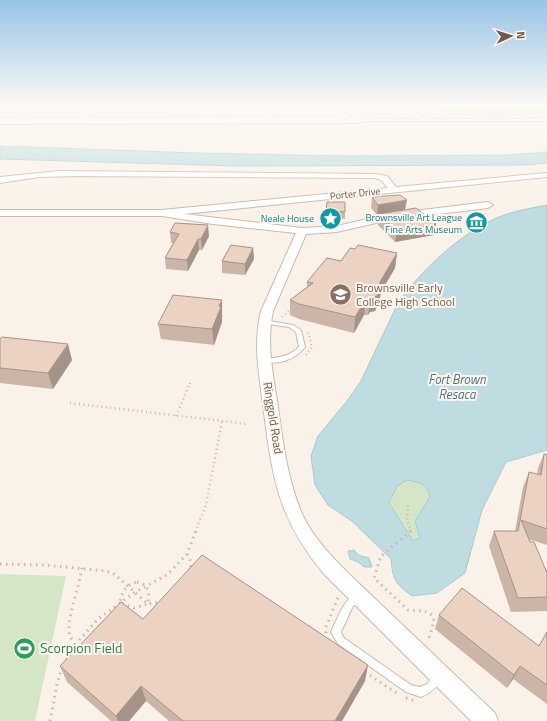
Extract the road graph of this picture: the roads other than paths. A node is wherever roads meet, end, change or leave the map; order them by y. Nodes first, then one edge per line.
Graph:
1 (547, 175) edge
2 (0, 180) edge
3 (393, 189) junction
4 (488, 205) dead end
5 (0, 213) edge
6 (162, 213) junction
7 (302, 231) junction
8 (263, 322) junction
9 (264, 361) junction
10 (358, 596) junction
11 (439, 674) junction
12 (487, 721) edge

1 - 3 street, Porter Drive
2 - 3 street
3 - 6 street, Porter Drive
4 - 7 street
5 - 6 street
6 - 7 street
7 - 8 street, Ringgold Road
8 - 9 street, Ringgold Road
8 - 9 lane
9 - 10 street, Ringgold Road
10 - 11 street, Ringgold Road
10 - 11 lane
11 - 12 street, Ringgold Road

